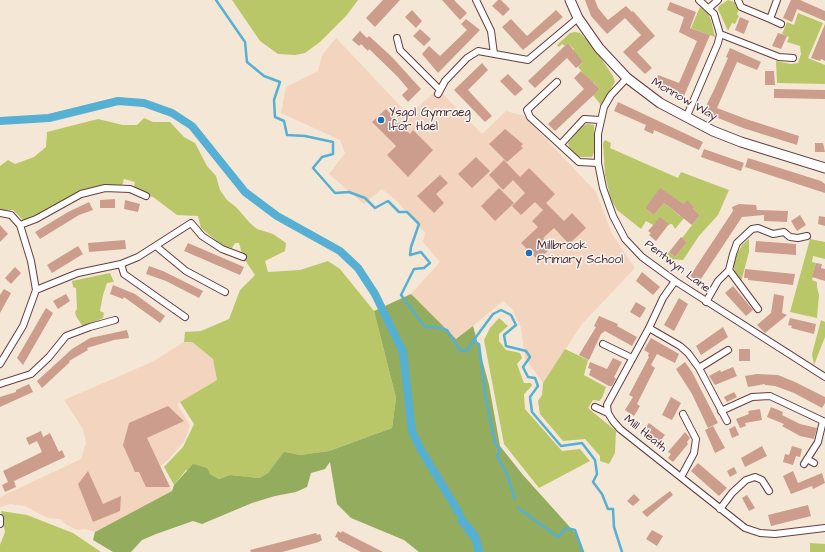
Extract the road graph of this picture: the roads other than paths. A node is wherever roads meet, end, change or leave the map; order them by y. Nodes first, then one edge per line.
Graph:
1 (476, 0) edge
2 (570, 0) edge
3 (699, 0) edge
4 (718, 0) edge
5 (738, 0) edge
6 (777, 0) edge
7 (709, 8) junction
8 (578, 18) junction
9 (770, 19) junction
10 (781, 24) dead end
11 (720, 34) junction
12 (397, 38) dead end
13 (494, 54) junction
14 (793, 58) dead end
15 (627, 78) junction
16 (557, 82) dead end
17 (686, 118) junction
18 (600, 120) junction
19 (561, 144) junction
20 (598, 163) junction
21 (825, 168) edge
22 (146, 196) dead end
23 (0, 213) edge
24 (20, 225) junction
25 (807, 236) dead end
26 (157, 247) junction
27 (243, 257) dead end
28 (121, 264) junction
29 (729, 270) junction
30 (675, 281) junction
31 (36, 290) junction
32 (225, 292) dead end
33 (706, 302) junction
34 (758, 309) dead end
35 (185, 317) dead end
36 (115, 320) dead end
37 (649, 328) junction
38 (603, 344) dead end
39 (728, 350) dead end
40 (632, 358) junction
41 (0, 364) edge
42 (699, 368) junction
43 (825, 377) edge
44 (0, 384) edge
45 (595, 407) dead end
46 (721, 411) junction
47 (608, 413) junction
48 (683, 414) dead end
49 (824, 419) edge
50 (727, 421) dead end
51 (688, 423) junction
52 (681, 426) dead end
53 (814, 463) dead end
54 (681, 477) junction
55 (769, 491) dead end
56 (720, 509) junction
57 (0, 518) edge
58 (0, 524) edge
59 (825, 528) edge

1 - 13 street
2 - 8 street, Monnow Way
3 - 7 street
4 - 7 street
5 - 9 street
6 - 9 street
7 - 11 street
8 - 13 street
8 - 15 street, Monnow Way
9 - 10 street
11 - 14 street
11 - 17 street
12 - 13 street
15 - 17 street, Monnow Way
15 - 18 street, Pentwyn Lane
16 - 19 street
17 - 21 street, Monnow Way
18 - 19 street
18 - 20 street, Pentwyn Lane
19 - 20 street
20 - 30 street, Pentwyn Lane
22 - 24 street
23 - 24 street
24 - 31 street
25 - 29 street
26 - 27 street
26 - 28 street
26 - 32 street
28 - 31 street
28 - 35 street
29 - 33 street
29 - 34 street
30 - 33 street, Pentwyn Lane
30 - 37 street, Mill Heath
31 - 41 street
33 - 43 street, Pentwyn Lane
36 - 44 street
37 - 40 street, Mill Heath
37 - 42 street
38 - 40 street
39 - 42 street
40 - 47 street, Mill Heath
42 - 46 street
45 - 47 street
46 - 49 street
46 - 50 street
47 - 54 street, Mill Heath
48 - 51 street
49 - 53 street
51 - 52 street
51 - 54 street
54 - 56 street, Mill Heath
55 - 56 street
56 - 59 street, Mill Heath
57 - 58 street

